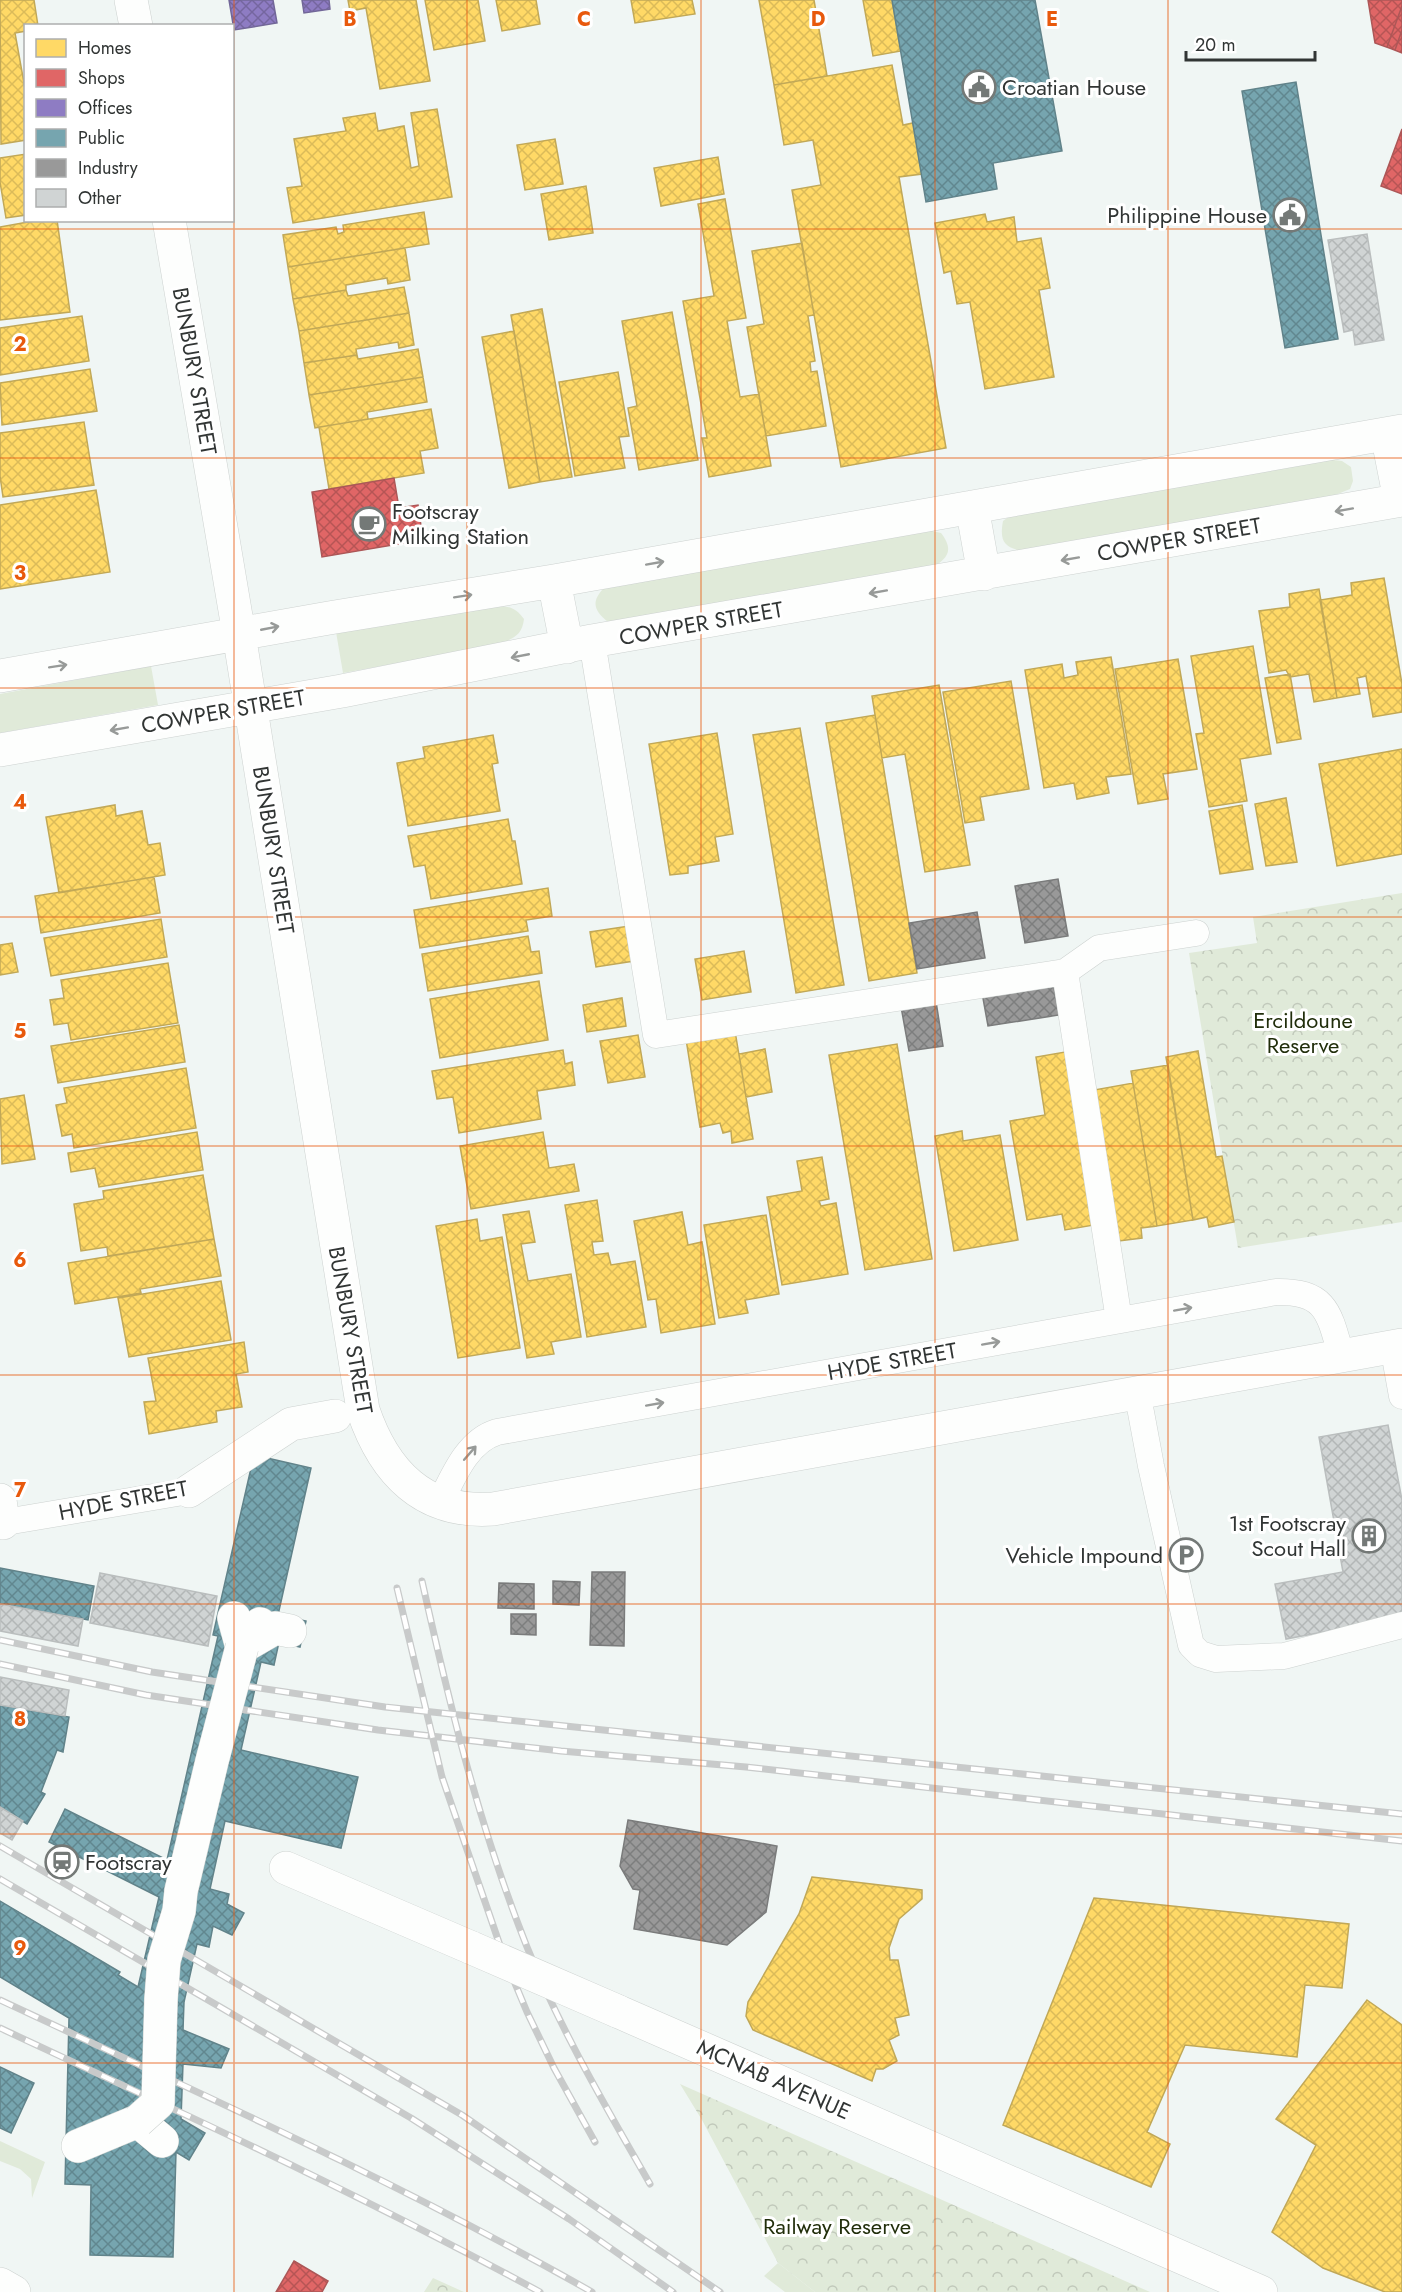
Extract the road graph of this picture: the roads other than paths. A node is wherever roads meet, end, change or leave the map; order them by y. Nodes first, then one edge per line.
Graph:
1 (131, 0) edge
2 (136, 24) edge
3 (169, 222) edge
4 (1394, 433) edge
5 (1401, 500) edge
6 (972, 507) junction
7 (984, 574) junction
8 (554, 581) junction
9 (239, 634) junction
10 (579, 644) junction
11 (0, 676) edge
12 (250, 706) junction
13 (0, 750) edge
14 (1196, 933) dead end
15 (1065, 972) junction
16 (1119, 1320) junction
17 (1397, 1346) edge
18 (1341, 1355) junction
19 (1137, 1391) junction
20 (1402, 1396) edge
21 (335, 1416) dead end
22 (189, 1491) joint
23 (440, 1503) junction
24 (1, 1516) edge
25 (1402, 1625) edge
26 (257, 1630) dead end
27 (286, 1868) dead end
28 (78, 2146) dead end
29 (1261, 2292) edge

1 - 2 street
3 - 9 street, BUNBURY STREET
4 - 5 street
4 - 6 street
5 -> 7 street, COWPER STREET
6 - 7 street
8 -> 6 street
7 -> 10 street, COWPER STREET
9 -> 8 street
8 - 10 street
11 -> 9 street
9 - 12 street, BUNBURY STREET
10 -> 12 street, COWPER STREET
10 - 15 lane
12 -> 13 street, COWPER STREET
12 - 23 street, BUNBURY STREET
14 - 15 lane
15 - 16 lane
16 -> 18 lane, HYDE STREET
23 -> 16 lane, HYDE STREET
17 - 18 street
17 - 20 lane
18 - 19 street
19 - 23 street
19 - 25 lane
21 - 22 street, HYDE STREET
22 - 24 lane, HYDE STREET
26 - 28 street, bridge
27 - 29 street, MCNAB AVENUE, bridge

